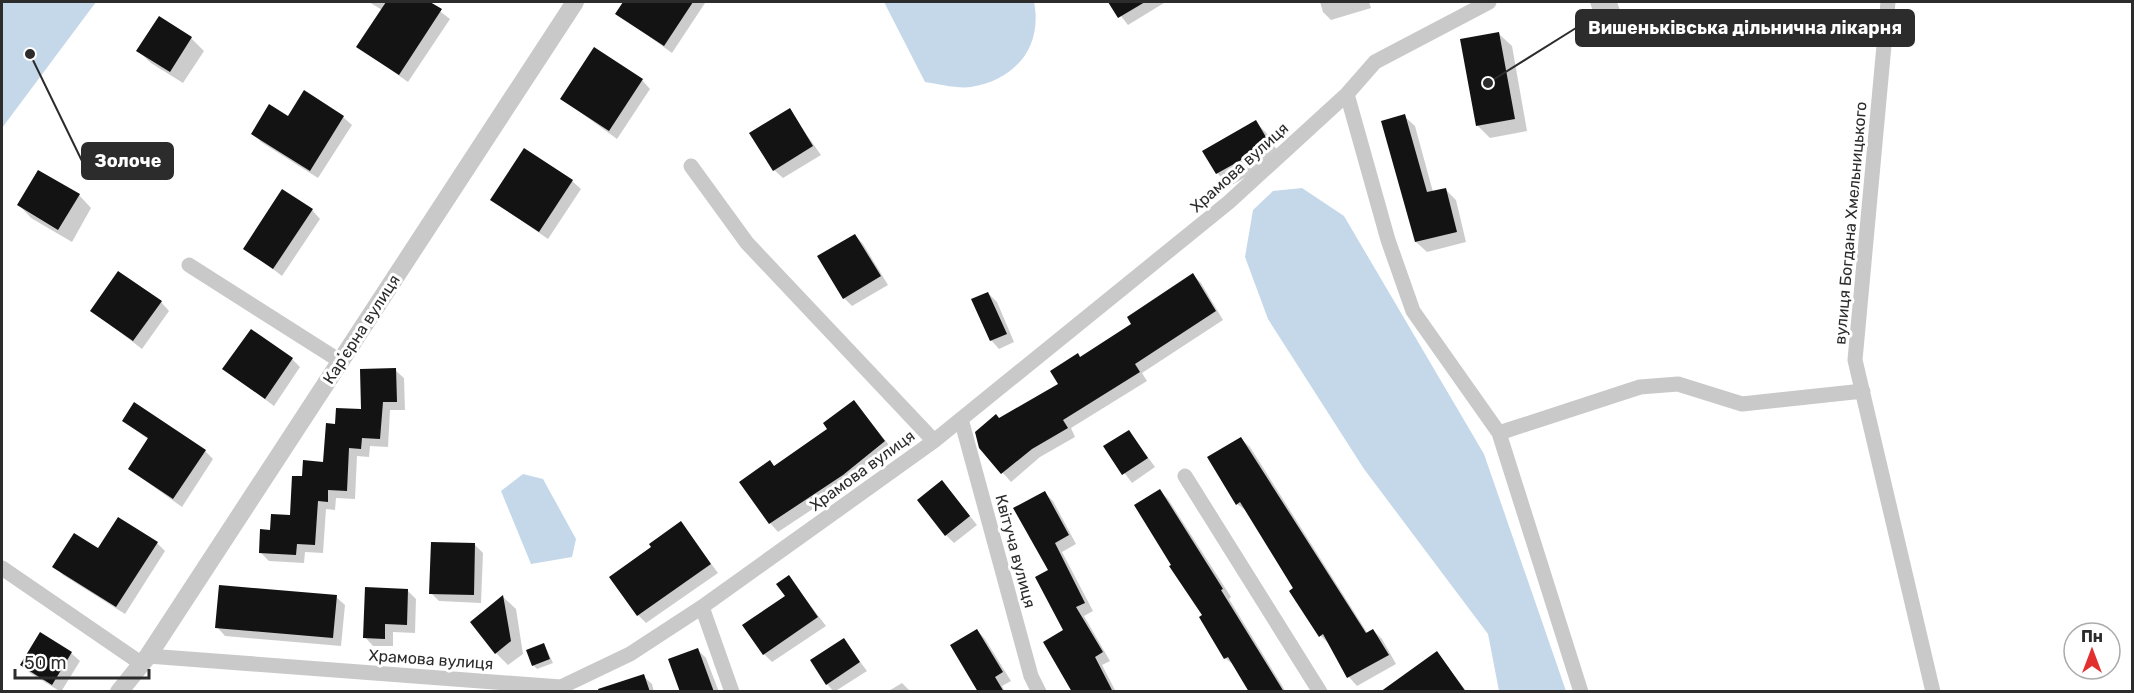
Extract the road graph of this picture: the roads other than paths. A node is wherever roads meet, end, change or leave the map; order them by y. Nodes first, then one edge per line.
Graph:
1 (575, 2) edge
2 (1489, 2) edge
3 (1888, 2) edge
4 (1347, 94) junction
5 (692, 166) dead end
6 (189, 265) dead end
7 (340, 361) junction
8 (1863, 391) junction
9 (961, 419) junction
10 (1499, 433) junction
11 (934, 441) junction
12 (1185, 476) dead end
13 (2, 568) edge
14 (702, 607) junction
15 (145, 660) junction
16 (562, 689) edge
17 (1314, 689) edge
18 (119, 692) edge
19 (732, 692) edge
20 (1039, 692) edge
21 (1581, 692) edge
22 (1933, 692) edge

1 - 7 street, Карʼєрна вулиця
2 - 4 street, Храмова вулиця
3 - 8 street, вулиця Богдана Хмельницького
4 - 9 street, Храмова вулиця
4 - 10 street
5 - 11 street
6 - 7 street
7 - 15 street, Карʼєрна вулиця
8 - 10 street
8 - 22 street, вулиця Богдана Хмельницького
9 - 11 street, Храмова вулиця
9 - 20 street, Квітуча вулиця
10 - 21 street
11 - 14 street, Храмова вулиця
12 - 17 street
13 - 15 street
14 - 16 street, Храмова вулиця
14 - 19 street
15 - 16 street, Храмова вулиця
15 - 18 street, Карʼєрна вулиця

